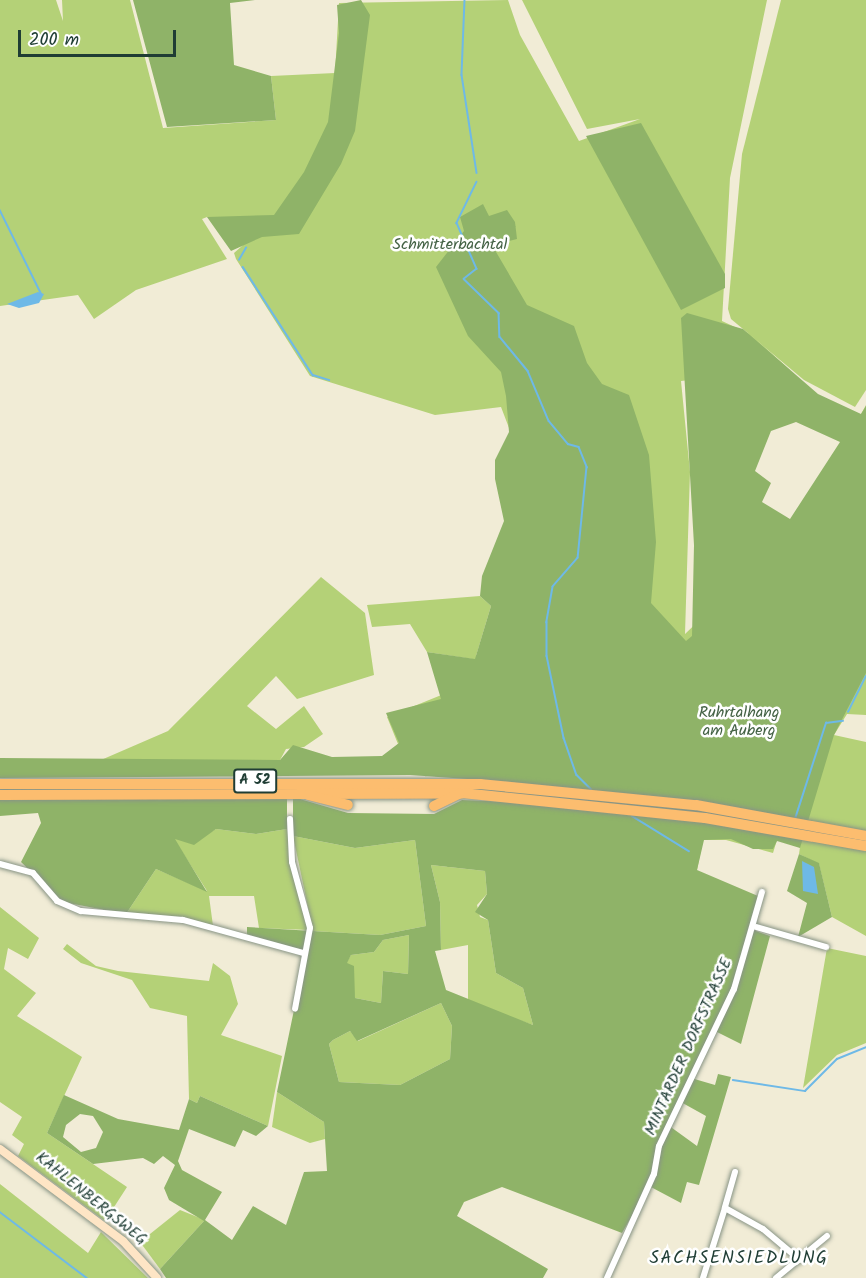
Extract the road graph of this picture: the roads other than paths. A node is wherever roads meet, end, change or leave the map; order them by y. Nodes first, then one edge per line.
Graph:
1 (0, 784) edge
2 (293, 791) junction
3 (510, 792) junction
4 (462, 793) junction
5 (0, 795) edge
6 (348, 805) dead end
7 (434, 806) dead end
8 (290, 819) dead end
9 (866, 836) edge
10 (866, 846) edge
11 (0, 864) edge
12 (762, 892) dead end
13 (756, 927) junction
14 (826, 947) dead end
15 (304, 953) junction
16 (295, 1009) dead end
17 (0, 1149) edge
18 (735, 1172) dead end
19 (725, 1208) junction
20 (827, 1236) dead end
21 (800, 1260) junction
22 (157, 1278) edge
23 (607, 1278) edge
24 (703, 1278) edge
25 (776, 1278) edge

1 - 3 highway, A 52
2 - 4 highway, A 52
2 - 5 highway, A 52
2 - 6 highway
3 - 4 highway, A 52
3 - 9 highway, A 52
3 - 10 highway, A 52
4 - 7 highway
8 - 15 street
11 - 15 street
12 - 13 street, MINTARDER DORFSTRASSE
13 - 14 street
13 - 23 street, MINTARDER DORFSTRASSE
15 - 16 street
17 - 22 street, KAHLENBERGSWEG
18 - 19 street
19 - 21 street
19 - 24 street
20 - 21 street
21 - 25 street

